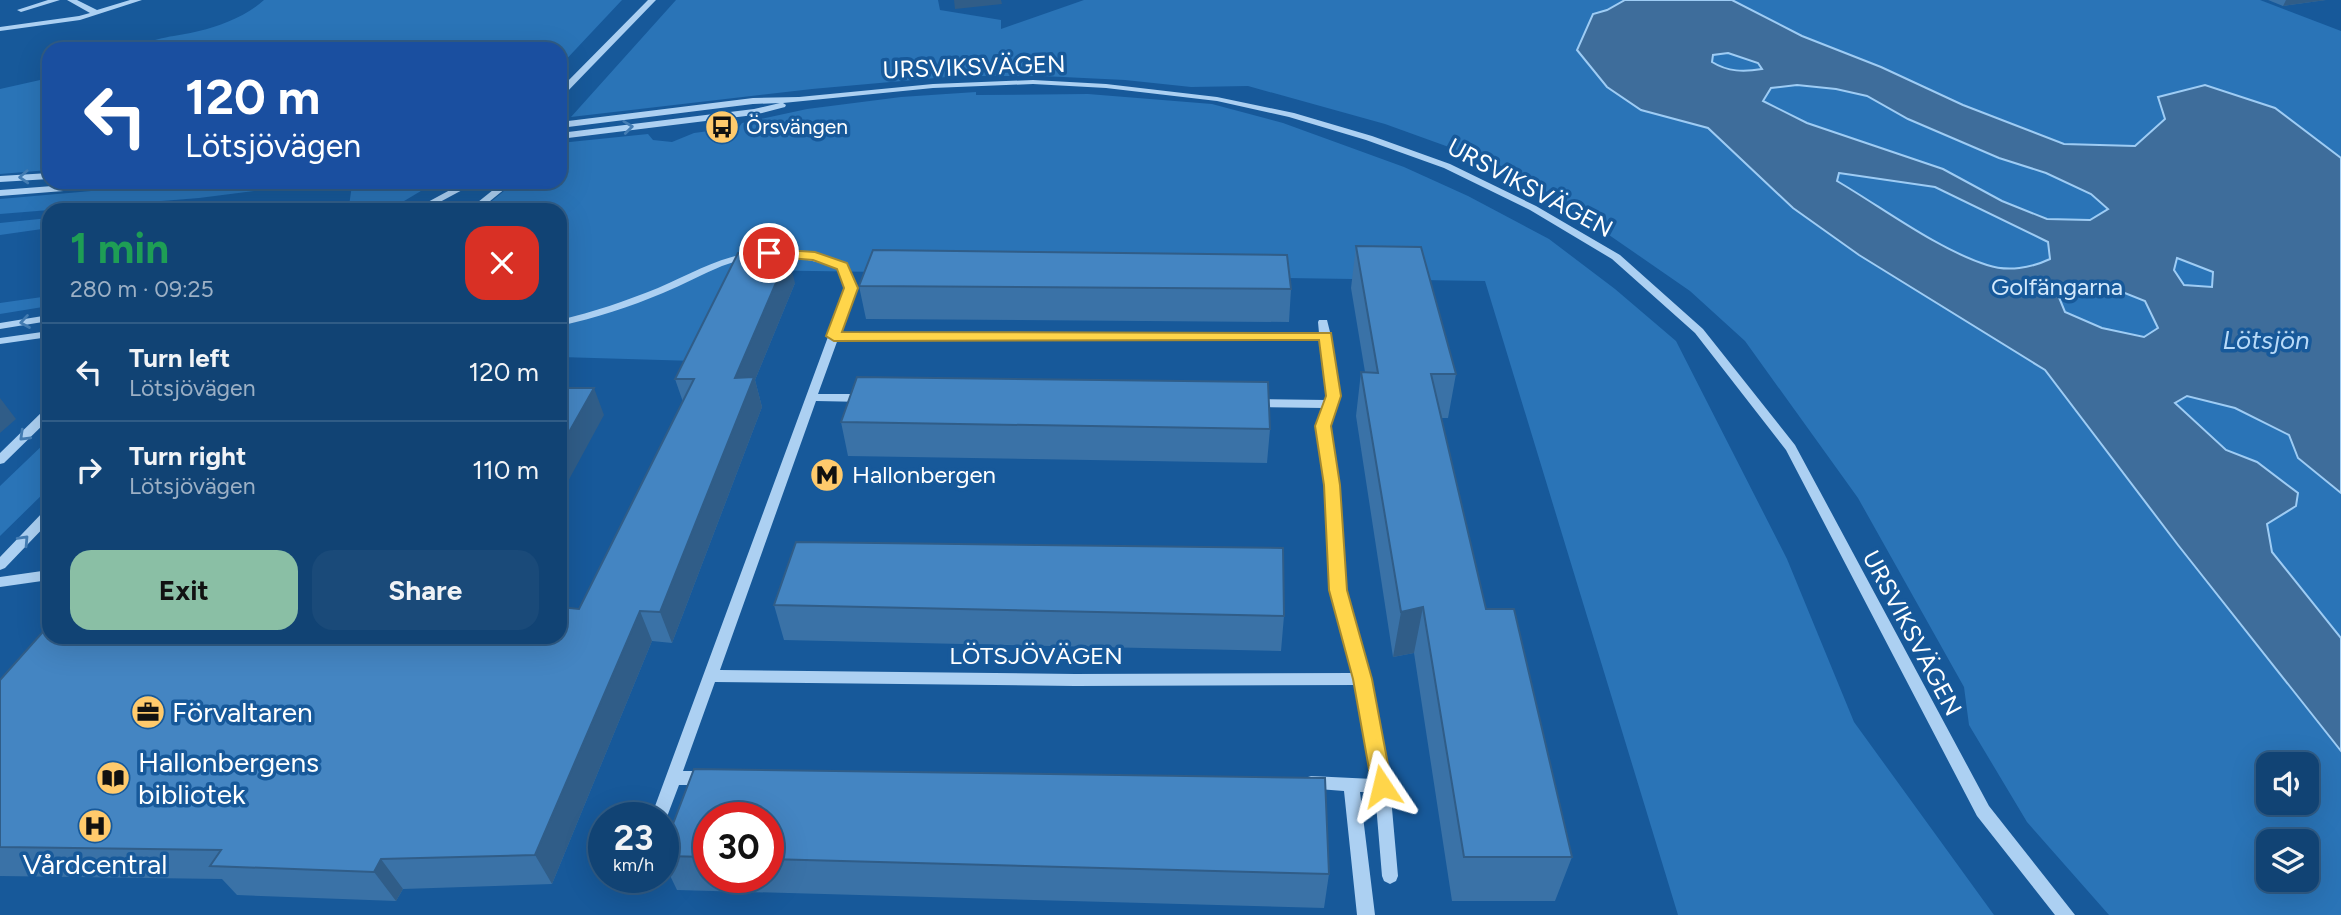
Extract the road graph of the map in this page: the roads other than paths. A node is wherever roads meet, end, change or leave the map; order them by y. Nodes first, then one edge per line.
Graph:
1 (56, 0) edge
2 (71, 0) edge
3 (138, 0) edge
4 (652, 0) edge
5 (21, 10) dead end
6 (96, 13) junction
7 (0, 29) edge
8 (567, 86) edge
9 (799, 100) junction
10 (567, 124) edge
11 (567, 134) edge
12 (42, 176) edge
13 (0, 179) edge
14 (51, 189) edge
15 (456, 189) edge
16 (459, 189) edge
17 (500, 189) edge
18 (0, 193) edge
19 (431, 203) edge
20 (442, 203) edge
21 (482, 203) edge
22 (42, 319) edge
23 (567, 321) edge
24 (0, 326) edge
25 (42, 335) edge
26 (834, 336) junction
27 (0, 341) edge
28 (811, 397) junction
29 (878, 398) edge
30 (1235, 402) edge
31 (1331, 404) junction
32 (42, 419) edge
33 (0, 460) edge
34 (42, 521) edge
35 (0, 565) edge
36 (42, 576) edge
37 (0, 582) edge
38 (710, 676) junction
39 (1362, 679) junction
40 (674, 778) junction
41 (728, 778) edge
42 (1298, 782) edge
43 (1351, 785) junction
44 (1382, 786) junction
45 (665, 802) edge
46 (1390, 876) dead end
47 (1366, 915) edge
48 (2066, 915) edge

1 - 5 street
2 - 6 street
3 - 6 street
4 - 8 street
6 - 7 street
9 - 10 street, URSVIKSVÄGEN
11 -> 9 street, URSVIKSVÄGEN
9 - 48 street, URSVIKSVÄGEN
12 -> 13 street
14 - 18 street
15 - 19 street
16 - 20 street
17 - 21 street
22 -> 24 street
23 - 26 street
25 - 27 street
26 - 28 street
26 - 31 street
28 - 29 street
28 - 38 street
30 - 31 street
31 - 39 street
32 -> 33 street
35 -> 34 street
36 - 37 street
38 - 39 street, LÖTSJÖVÄGEN
38 - 40 street
39 - 44 street
40 - 41 street
40 - 45 street
42 - 43 street
43 - 44 street
43 - 47 street
44 - 46 street

